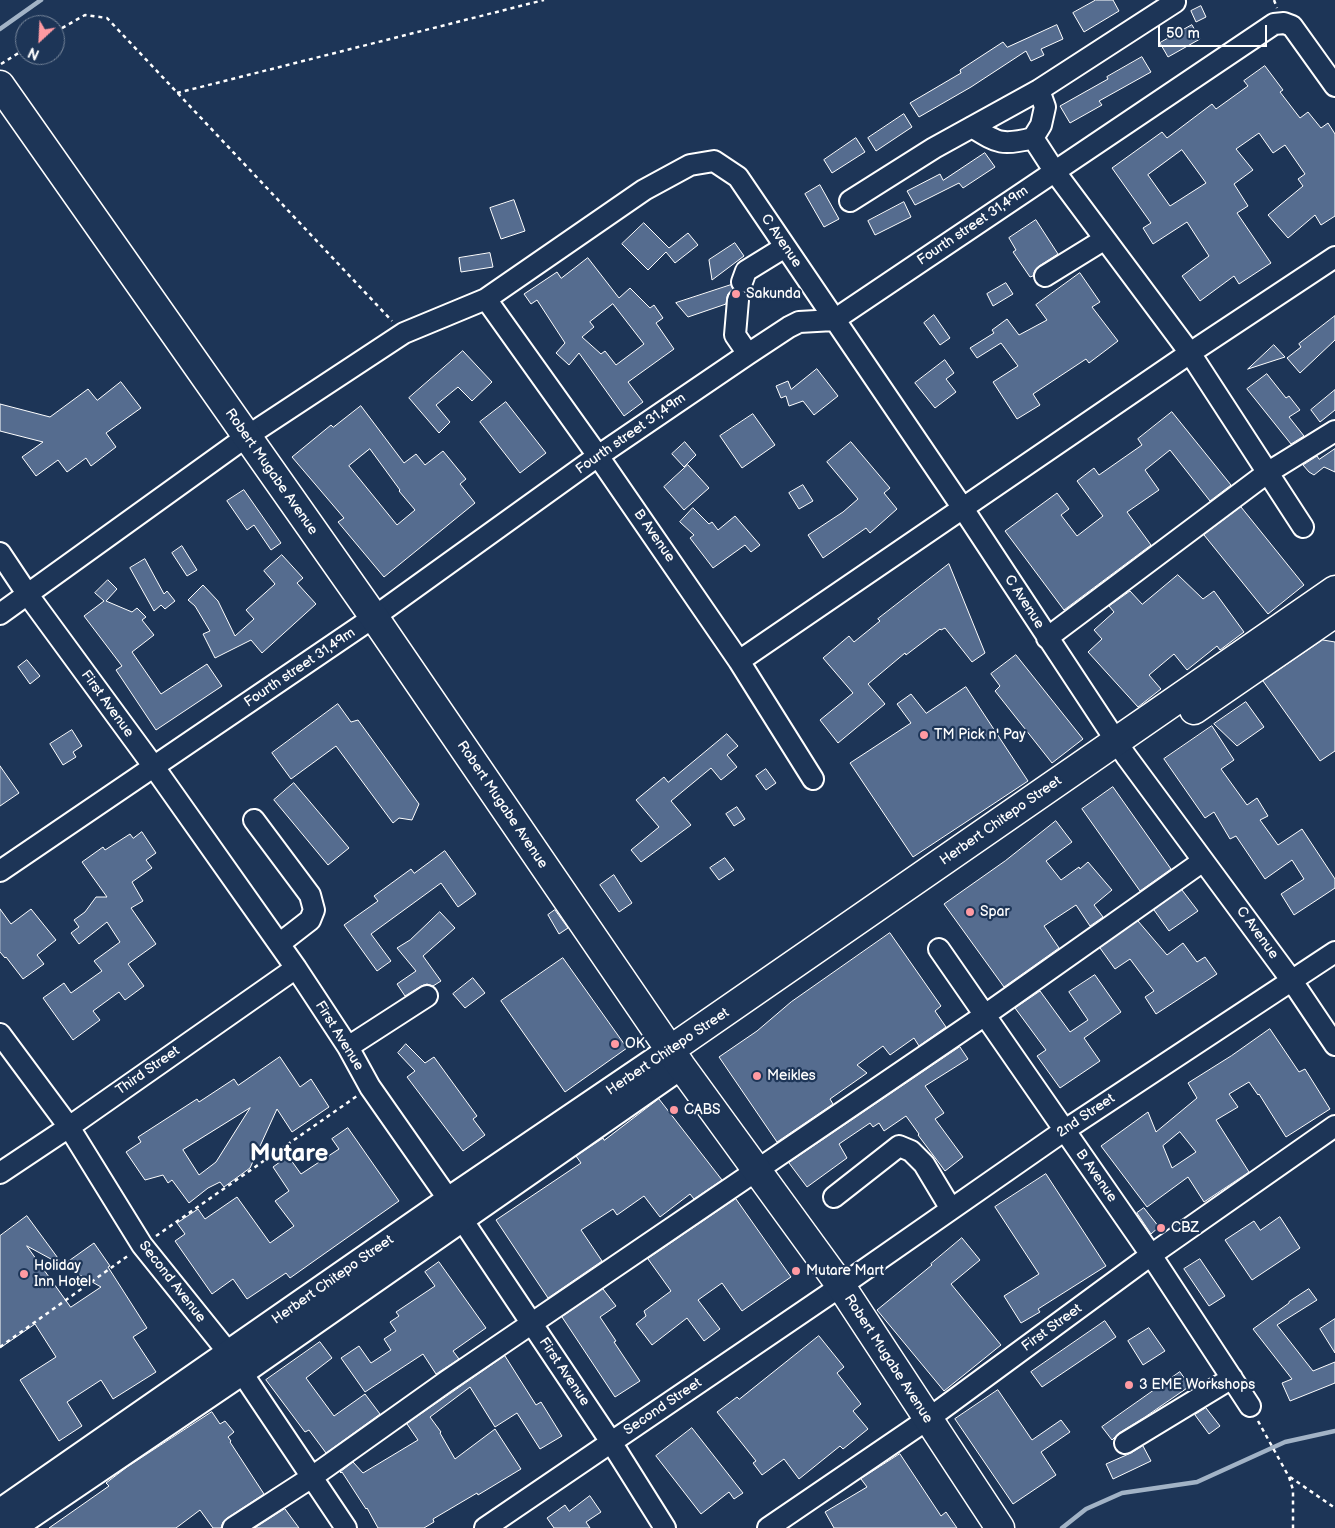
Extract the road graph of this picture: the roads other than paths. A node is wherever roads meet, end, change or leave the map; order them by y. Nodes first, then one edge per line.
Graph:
1 (1175, 2) dead end
2 (0, 80) edge
3 (1335, 86) edge
4 (1039, 90) junction
5 (972, 127) junction
6 (1033, 138) junction
7 (1055, 172) junction
8 (850, 201) dead end
9 (1105, 239) junction
10 (785, 247) junction
11 (1335, 257) edge
12 (1045, 276) dead end
13 (486, 299) junction
14 (834, 320) junction
15 (1190, 353) junction
16 (748, 354) junction
17 (1335, 431) edge
18 (246, 437) junction
19 (598, 456) junction
20 (1267, 473) junction
21 (962, 507) junction
22 (1304, 528) dead end
23 (0, 553) edge
24 (1335, 590) edge
25 (28, 595) junction
26 (1335, 613) edge
27 (0, 614) edge
28 (374, 617) junction
29 (1048, 638) junction
30 (740, 661) junction
31 (1121, 748) junction
32 (154, 767) junction
33 (813, 779) dead end
34 (254, 820) dead end
35 (1203, 861) junction
36 (0, 871) edge
37 (279, 944) junction
38 (939, 949) dead end
39 (1335, 952) edge
40 (296, 968) junction
41 (1292, 981) junction
42 (427, 996) dead end
43 (985, 1015) junction
44 (0, 1034) edge
45 (1335, 1045) edge
46 (348, 1047) junction
47 (676, 1058) junction
48 (1335, 1126) edge
49 (69, 1127) junction
50 (1065, 1130) junction
51 (757, 1171) junction
52 (0, 1173) edge
53 (834, 1197) dead end
54 (951, 1209) junction
55 (455, 1210) junction
56 (1151, 1255) junction
57 (841, 1286) junction
58 (532, 1325) junction
59 (235, 1362) junction
60 (1232, 1378) junction
61 (1250, 1406) dead end
62 (928, 1419) junction
63 (611, 1442) junction
64 (1125, 1443) dead end
65 (312, 1477) junction
66 (5, 1518) edge
67 (233, 1528) edge
68 (346, 1528) edge
69 (485, 1528) edge
70 (665, 1528) edge
71 (768, 1528) edge
72 (1000, 1528) edge

1 - 4 street
2 - 18 highway, Robert Mugabe Avenue
3 - 7 street, Fourth street 31,49m
4 - 5 street
4 - 6 street
5 - 6 street
5 - 8 street
6 - 7 street
7 - 9 street
7 - 14 street, Fourth street 31,49m
9 - 12 street
9 - 15 street
10 - 13 street, C Avenue
10 - 14 street, C Avenue
10 - 16 street
11 - 15 street
13 - 18 street
13 - 19 street, B Avenue
14 - 16 street, Fourth street 31,49m
14 - 21 street, C Avenue
15 - 20 street
15 - 21 street
16 - 19 street, Fourth street 31,49m
17 - 20 street
18 - 25 street
18 - 28 highway, Robert Mugabe Avenue
19 - 28 street, Fourth street 31,49m
19 - 30 street, B Avenue
20 - 22 street
20 - 29 street
21 - 29 street, C Avenue
21 - 30 street
23 - 25 street, First Avenue
24 - 31 highway, Herbert Chitepo Street
25 - 27 street
25 - 32 street, First Avenue
26 - 31 highway, Herbert Chitepo Street
28 - 32 street, Fourth street 31,49m
28 - 47 highway, Robert Mugabe Avenue
29 - 31 street, C Avenue
30 - 33 street, B Avenue
31 - 35 street, C Avenue
31 - 47 highway, Herbert Chitepo Street
32 - 36 street, Fourth street 31,49m
32 - 37 street, First Avenue
34 - 37 street
35 - 41 street, C Avenue
35 - 43 street
37 - 40 street, First Avenue
38 - 43 street, B Avenue
39 - 41 street, 2nd Street
40 - 46 street, First Avenue
40 - 49 street, Third Street
41 - 45 street, C Avenue
41 - 50 street, 2nd Street
42 - 46 street
43 - 50 street, B Avenue
43 - 51 street
44 - 49 street, Second Avenue
46 - 55 street, First Avenue
47 - 51 highway, Robert Mugabe Avenue
47 - 55 main road, Herbert Chitepo Street
48 - 56 street, First Street
49 - 52 street, Third Street
49 - 59 street, Second Avenue
50 - 54 street, 2nd Street
50 - 56 street, B Avenue
51 - 57 highway, Robert Mugabe Avenue
51 - 58 street
53 - 54 street
54 - 57 street, 2nd Street
55 - 58 street, First Avenue
55 - 59 main road, Herbert Chitepo Street
56 - 60 street, B Avenue
56 - 62 street, First Street
57 - 62 highway, Robert Mugabe Avenue
57 - 63 street, Second Street
58 - 63 street, First Avenue
58 - 65 street
59 - 65 street, Second Avenue
59 - 66 main road, Herbert Chitepo Street
60 - 61 street, B Avenue
60 - 64 street
62 - 71 street, First Street
62 - 72 highway, Robert Mugabe Avenue
63 - 69 street, Second Street
63 - 70 street, First Avenue
65 - 67 street
65 - 68 street, Second Avenue

